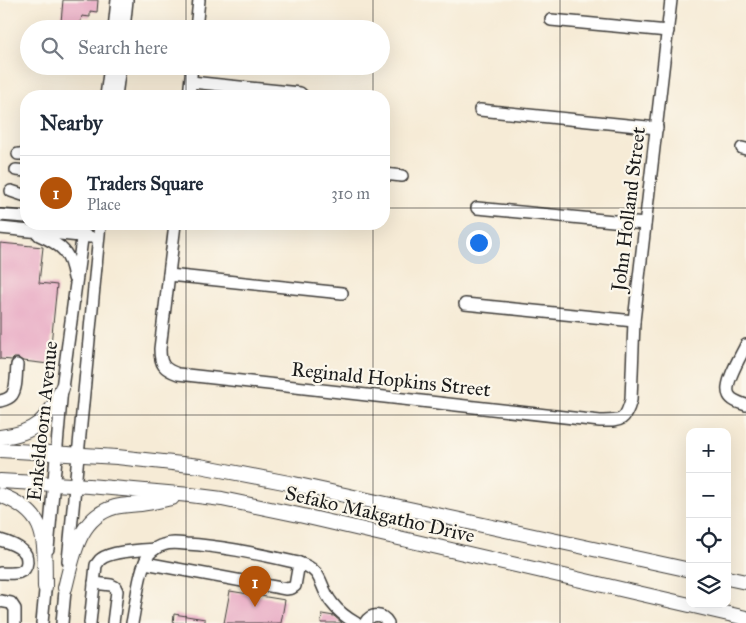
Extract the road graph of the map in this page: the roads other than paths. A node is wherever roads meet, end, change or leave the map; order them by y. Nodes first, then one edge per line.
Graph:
1 (117, 0) edge
2 (128, 0) edge
3 (199, 0) edge
4 (671, 0) edge
5 (115, 20) edge
6 (125, 20) edge
7 (197, 20) edge
8 (551, 20) dead end
9 (668, 31) junction
10 (109, 75) edge
11 (119, 75) edge
12 (191, 75) edge
13 (191, 82) junction
14 (107, 90) edge
15 (117, 90) edge
16 (190, 90) edge
17 (270, 90) edge
18 (480, 110) dead end
19 (657, 128) junction
20 (390, 175) edge
21 (402, 176) dead end
22 (11, 191) dead end
23 (20, 194) edge
24 (477, 208) dead end
25 (0, 215) edge
26 (20, 217) edge
27 (645, 224) junction
28 (0, 228) edge
29 (84, 230) edge
30 (97, 230) edge
31 (173, 230) edge
32 (30, 231) junction
33 (83, 236) junction
34 (98, 238) junction
35 (169, 275) junction
36 (76, 289) junction
37 (342, 293) dead end
38 (465, 304) dead end
39 (634, 321) junction
40 (746, 345) edge
41 (17, 365) dead end
42 (62, 388) junction
43 (0, 401) edge
44 (746, 406) edge
45 (621, 420) joint
46 (0, 437) edge
47 (0, 450) edge
48 (56, 454) junction
49 (77, 454) junction
50 (0, 481) edge
51 (53, 484) junction
52 (75, 485) junction
53 (0, 495) edge
54 (190, 495) junction
55 (0, 540) edge
56 (16, 546) junction
57 (0, 549) edge
58 (155, 549) junction
59 (145, 563) junction
60 (299, 563) junction
61 (686, 569) edge
62 (0, 572) edge
63 (731, 579) edge
64 (746, 582) edge
65 (94, 583) junction
66 (45, 587) junction
67 (65, 588) junction
68 (0, 601) edge
69 (746, 618) edge
70 (15, 623) edge
71 (42, 623) edge
72 (62, 623) edge
73 (90, 623) edge
74 (113, 623) edge
75 (132, 623) edge
76 (356, 623) edge
77 (365, 623) edge
78 (388, 623) edge

1 - 5 street
2 - 6 street
3 - 7 street
4 - 9 street, John Holland Street
8 - 9 street
9 - 19 street, John Holland Street
10 - 14 street
11 - 15 street
12 - 13 street
13 - 16 street
13 - 17 street
18 - 19 street
19 - 27 street, John Holland Street
20 - 21 street
22 - 23 street
24 - 27 street
25 - 26 street
27 - 39 street, John Holland Street
28 - 32 street
29 - 33 street, Enkeldoorn Avenue
30 - 34 street, Enkeldoorn Avenue
31 - 35 street
32 - 33 street
32 - 36 street
33 - 34 street
33 - 36 street, Enkeldoorn Avenue
34 - 49 street, Enkeldoorn Avenue
35 - 37 street
35 - 45 street, Reginald Hopkins Street
36 - 42 street, Enkeldoorn Avenue
38 - 39 street
39 - 45 street, John Holland Street
40 - 44 street
41 - 43 street
42 - 46 main road
42 - 48 street, Enkeldoorn Avenue
47 - 48 main road, Sefako Makgatho Drive
48 - 49 main road, Sefako Makgatho Drive
48 - 51 street, Enkeldoorn Avenue
49 - 52 street, Enkeldoorn Avenue
49 - 61 main road, Sefako Makgatho Drive
50 - 51 main road, Sefako Makgatho Drive
51 - 52 main road, Sefako Makgatho Drive
51 - 66 street, Enkeldoorn Avenue
52 - 54 main road, Sefako Makgatho Drive
52 - 67 street, Enkeldoorn Avenue
53 - 66 main road
54 - 67 main road
54 - 69 main road, Sefako Makgatho Drive
55 - 56 street
56 - 57 street
56 - 62 street
58 - 59 street
58 - 60 street
58 - 65 street
59 - 60 street
59 - 75 street
60 - 76 street
63 - 64 main road
65 - 73 street
65 - 74 street
66 - 71 street, Enkeldoorn Avenue
67 - 72 street, Enkeldoorn Avenue
68 - 70 street
77 - 78 street

